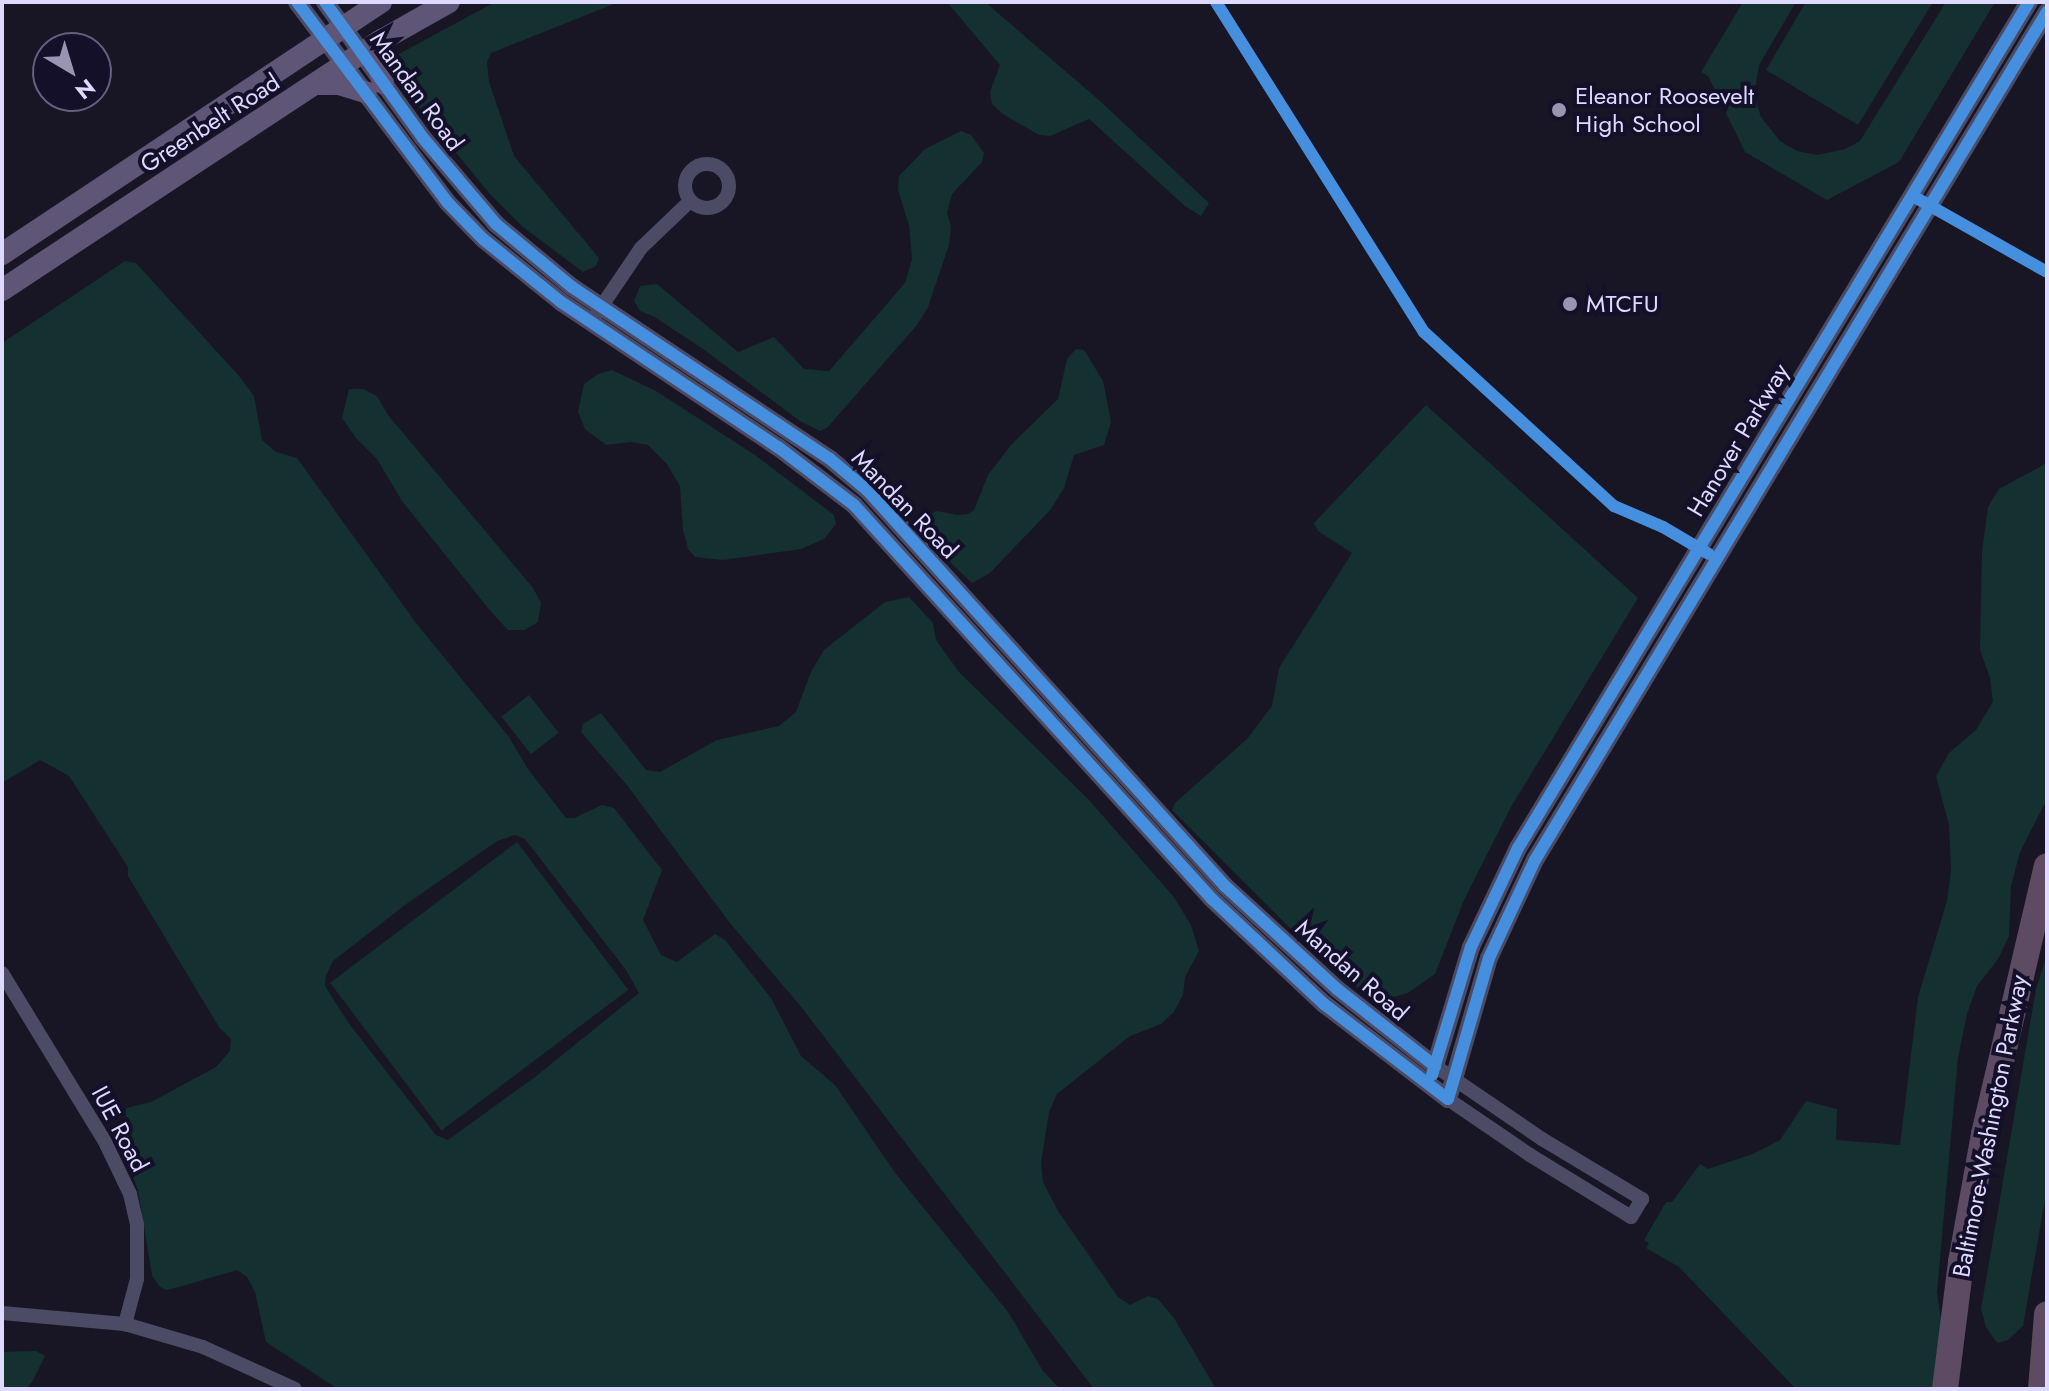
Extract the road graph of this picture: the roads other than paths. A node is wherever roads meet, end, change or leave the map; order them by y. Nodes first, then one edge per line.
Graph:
1 (297, 2) edge
2 (325, 2) edge
3 (381, 2) edge
4 (449, 2) edge
5 (2029, 2) edge
6 (2047, 12) edge
7 (333, 32) junction
8 (384, 39) junction
9 (354, 59) junction
10 (316, 84) junction
11 (375, 88) junction
12 (690, 201) dead end
13 (2, 254) edge
14 (2, 290) edge
15 (601, 306) junction
16 (590, 323) junction
17 (2047, 866) edge
18 (2, 973) edge
19 (1435, 1066) junction
20 (1453, 1079) junction
21 (1429, 1085) junction
22 (1448, 1099) junction
23 (2, 1313) edge
24 (2047, 1314) edge
25 (125, 1324) junction
26 (295, 1389) edge
27 (1945, 1389) edge
28 (2041, 1389) edge

1 - 7 street, Mandan Road
2 - 7 street, Mandan Road
3 - 7 main road, Greenbelt Road
4 - 8 main road, Greenbelt Road
5 - 19 street, Hanover Parkway
6 - 20 street, Hanover Parkway
7 - 9 street, Mandan Road
7 - 13 main road, Greenbelt Road
8 - 9 main road, Greenbelt Road
8 - 11 main road
9 - 10 main road, Greenbelt Road
9 - 11 street, Mandan Road
10 - 11 main road
10 - 14 main road, Greenbelt Road
11 - 15 street, Mandan Road
11 - 16 street, Mandan Road
12 - 15 street
15 - 16 street
15 - 19 street, Mandan Road
16 - 21 street, Mandan Road
17 - 27 highway, Baltimore-Washington Parkway
18 - 25 street, IUE Road
19 - 20 street, Mandan Road
19 - 21 street, Hanover Parkway
20 - 22 street, Hanover Parkway
20 - 22 street, Mandan Road
21 - 22 street, Mandan Road
23 - 25 street
24 - 28 highway
25 - 26 street

